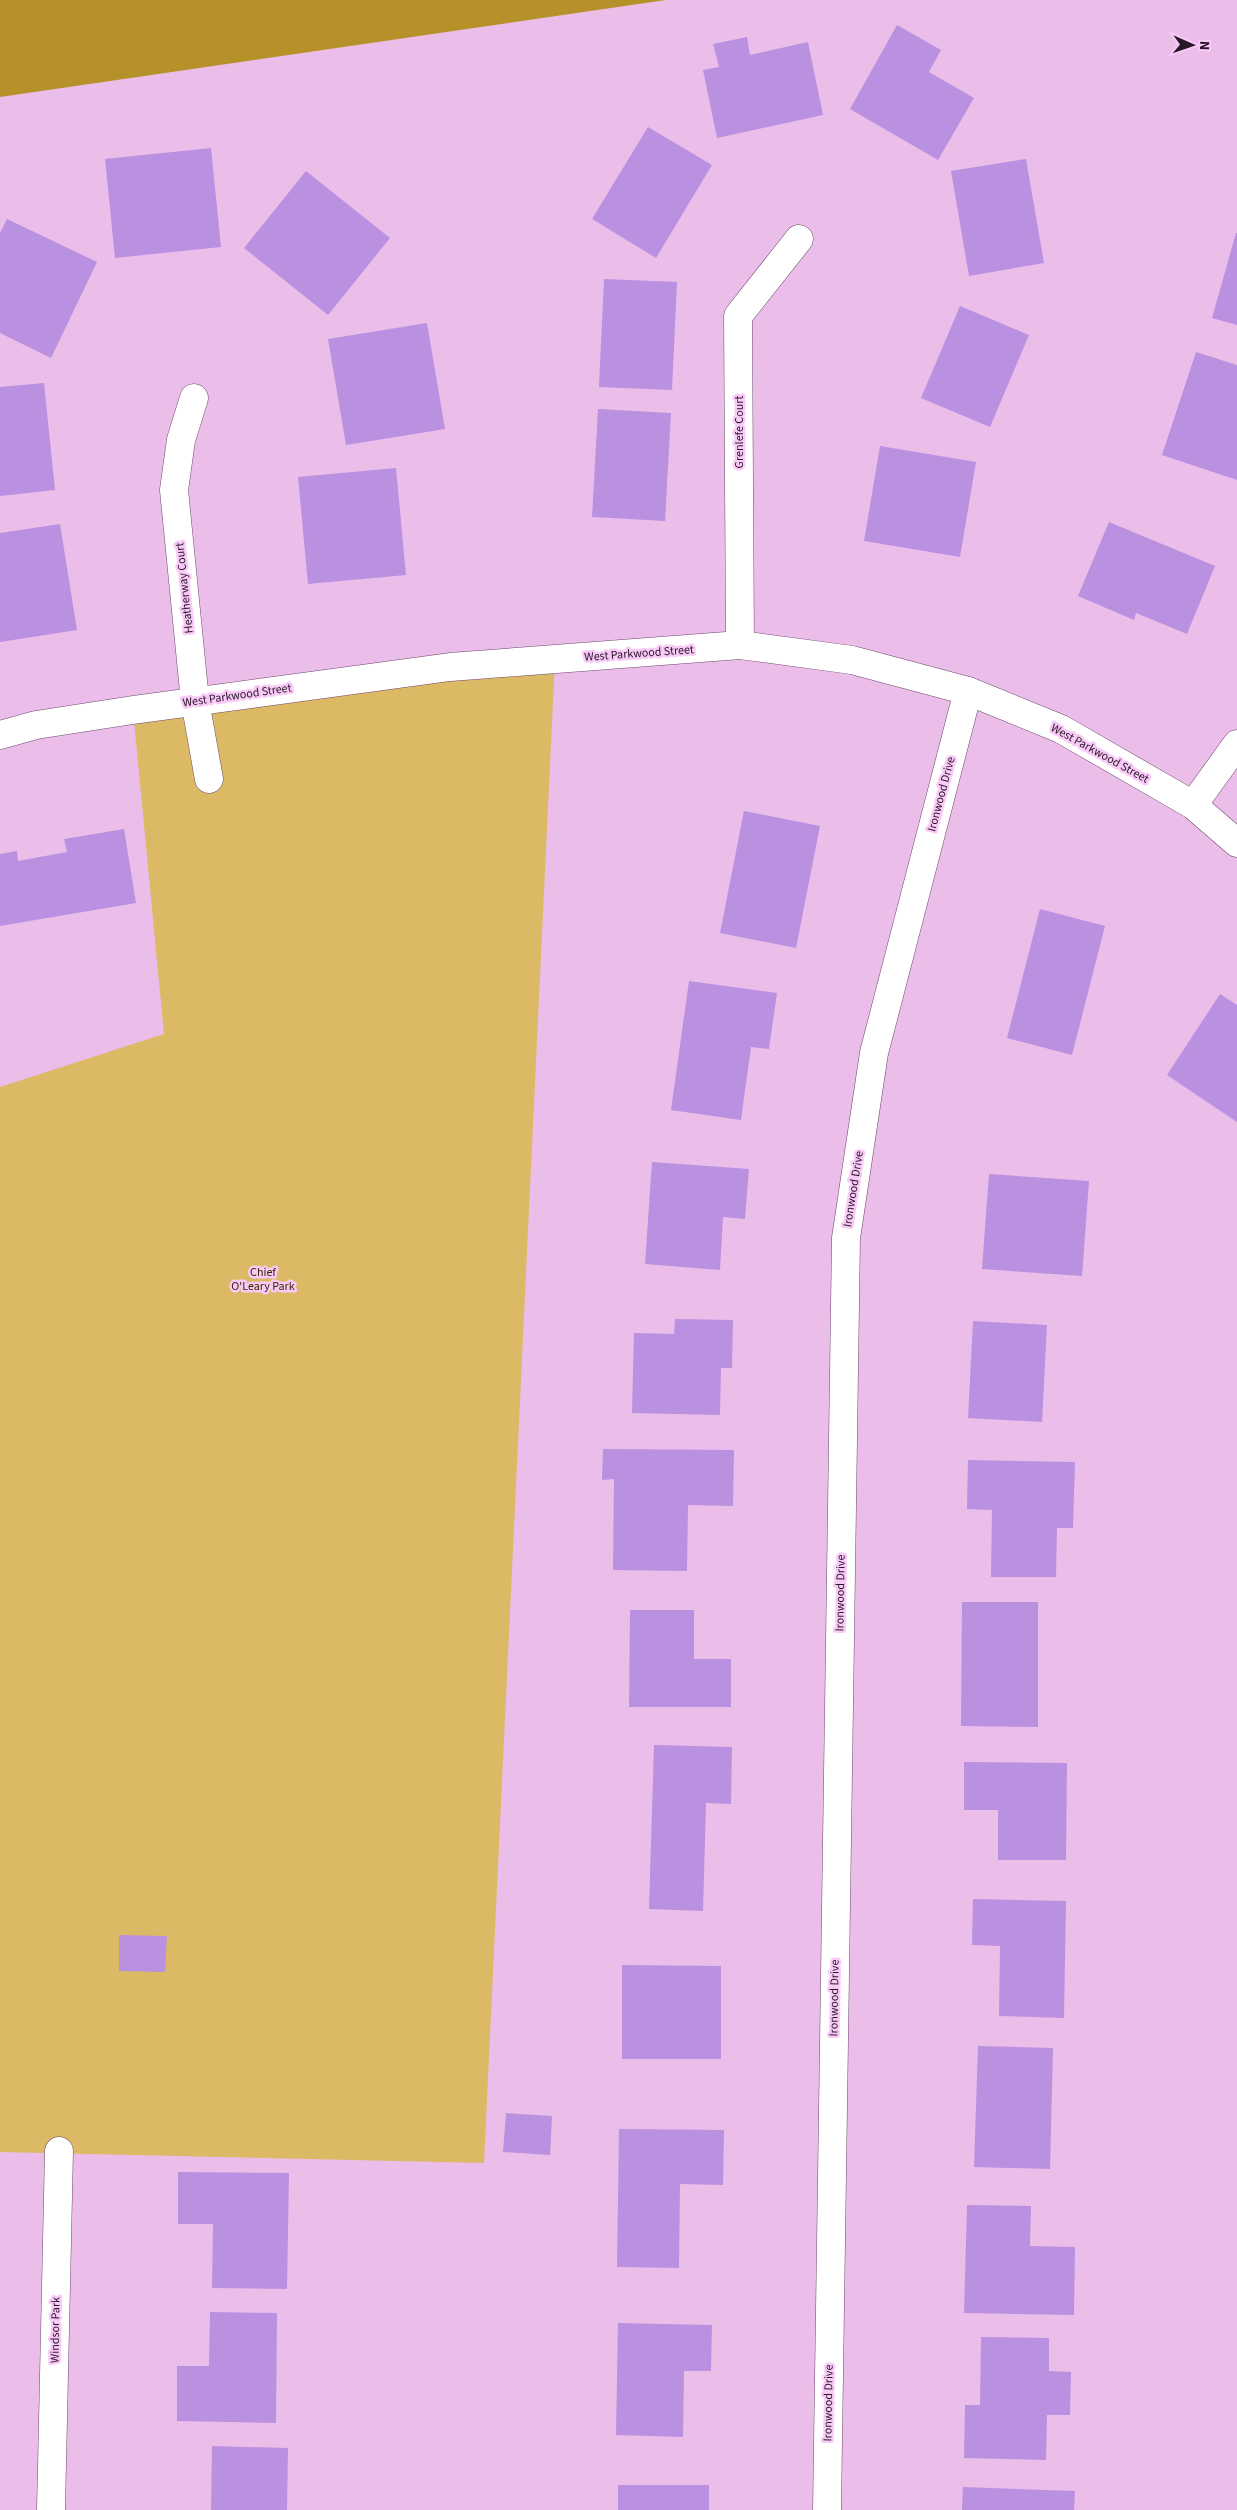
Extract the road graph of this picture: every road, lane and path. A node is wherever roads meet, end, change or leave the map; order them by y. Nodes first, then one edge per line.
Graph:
1 (799, 239) dead end
2 (194, 398) dead end
3 (740, 645) junction
4 (968, 691) junction
5 (195, 701) junction
6 (0, 735) edge
7 (1237, 744) edge
8 (209, 779) dead end
9 (1193, 805) junction
10 (1237, 844) edge
11 (59, 2151) dead end
12 (51, 2510) edge
13 (827, 2510) edge

1 - 3 street, Grenlefe Court
2 - 5 street, Heatherway Court
3 - 4 street, West Parkwood Street
3 - 5 street, West Parkwood Street
4 - 9 street, West Parkwood Street
4 - 13 street, Ironwood Drive
5 - 6 street, West Parkwood Street
5 - 8 street, Heatherway Court
7 - 9 street
9 - 10 street, West Parkwood Street
11 - 12 street, Windsor Park

